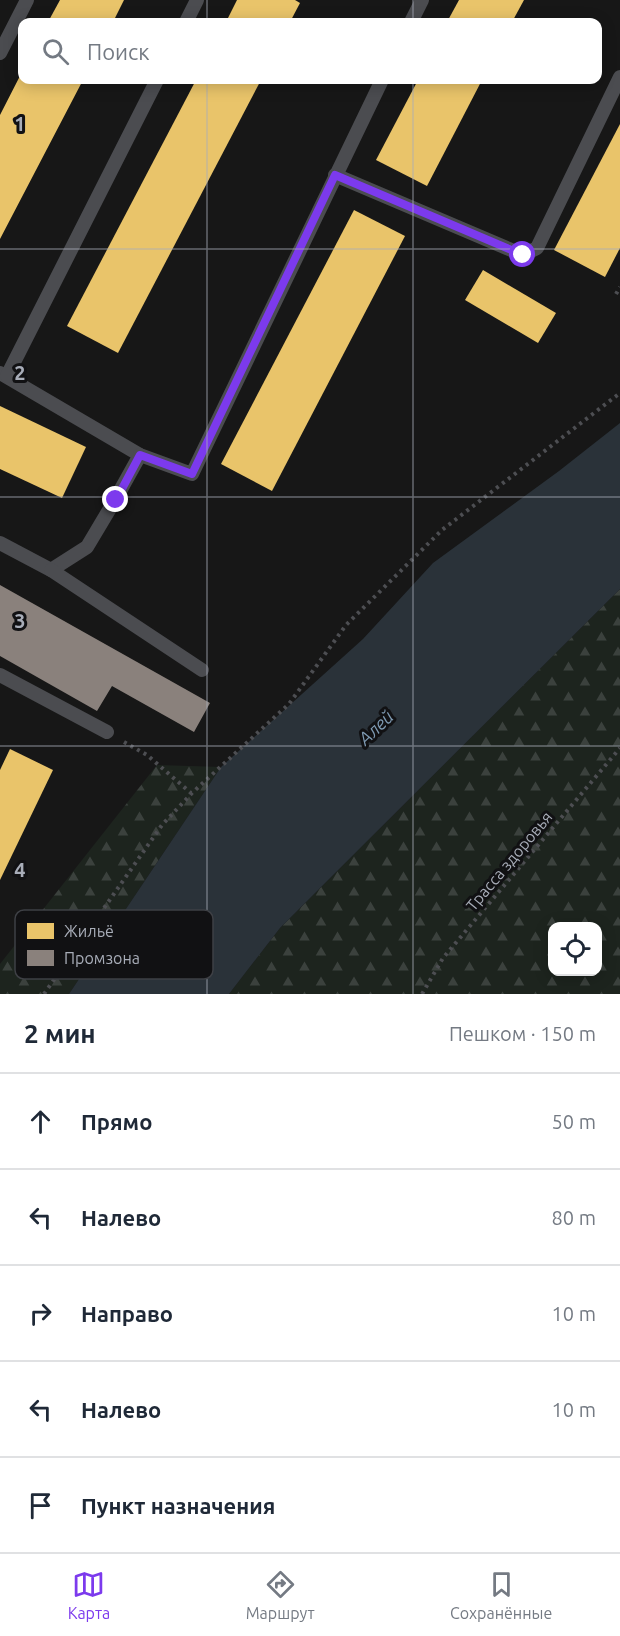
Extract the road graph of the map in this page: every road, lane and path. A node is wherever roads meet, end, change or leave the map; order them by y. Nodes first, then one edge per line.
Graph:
1 (27, 0) edge
2 (197, 0) edge
3 (422, 0) edge
4 (188, 18) edge
5 (413, 18) edge
6 (0, 53) edge
7 (620, 77) edge
8 (155, 84) edge
9 (380, 84) edge
10 (335, 175) junction
11 (620, 287) edge
12 (616, 294) dead end
13 (3, 374) edge
14 (620, 393) edge
15 (140, 455) junction
16 (0, 543) edge
17 (51, 570) junction
18 (202, 670) dead end
19 (0, 675) edge
20 (107, 732) joint
21 (620, 748) edge
22 (192, 793) junction
23 (103, 910) edge
24 (54, 979) edge
25 (44, 994) edge
26 (422, 994) edge

1 - 6 lane
2 - 4 lane
3 - 5 lane
7 - 10 lane
8 - 13 lane
9 - 10 lane
10 - 15 lane
11 - 12 path
13 - 15 lane
14 - 22 path
15 - 17 lane
16 - 17 lane
17 - 18 lane
19 - 20 lane
20 - 22 path
21 - 26 path, Трасса здоровья
22 - 23 path
24 - 25 path

